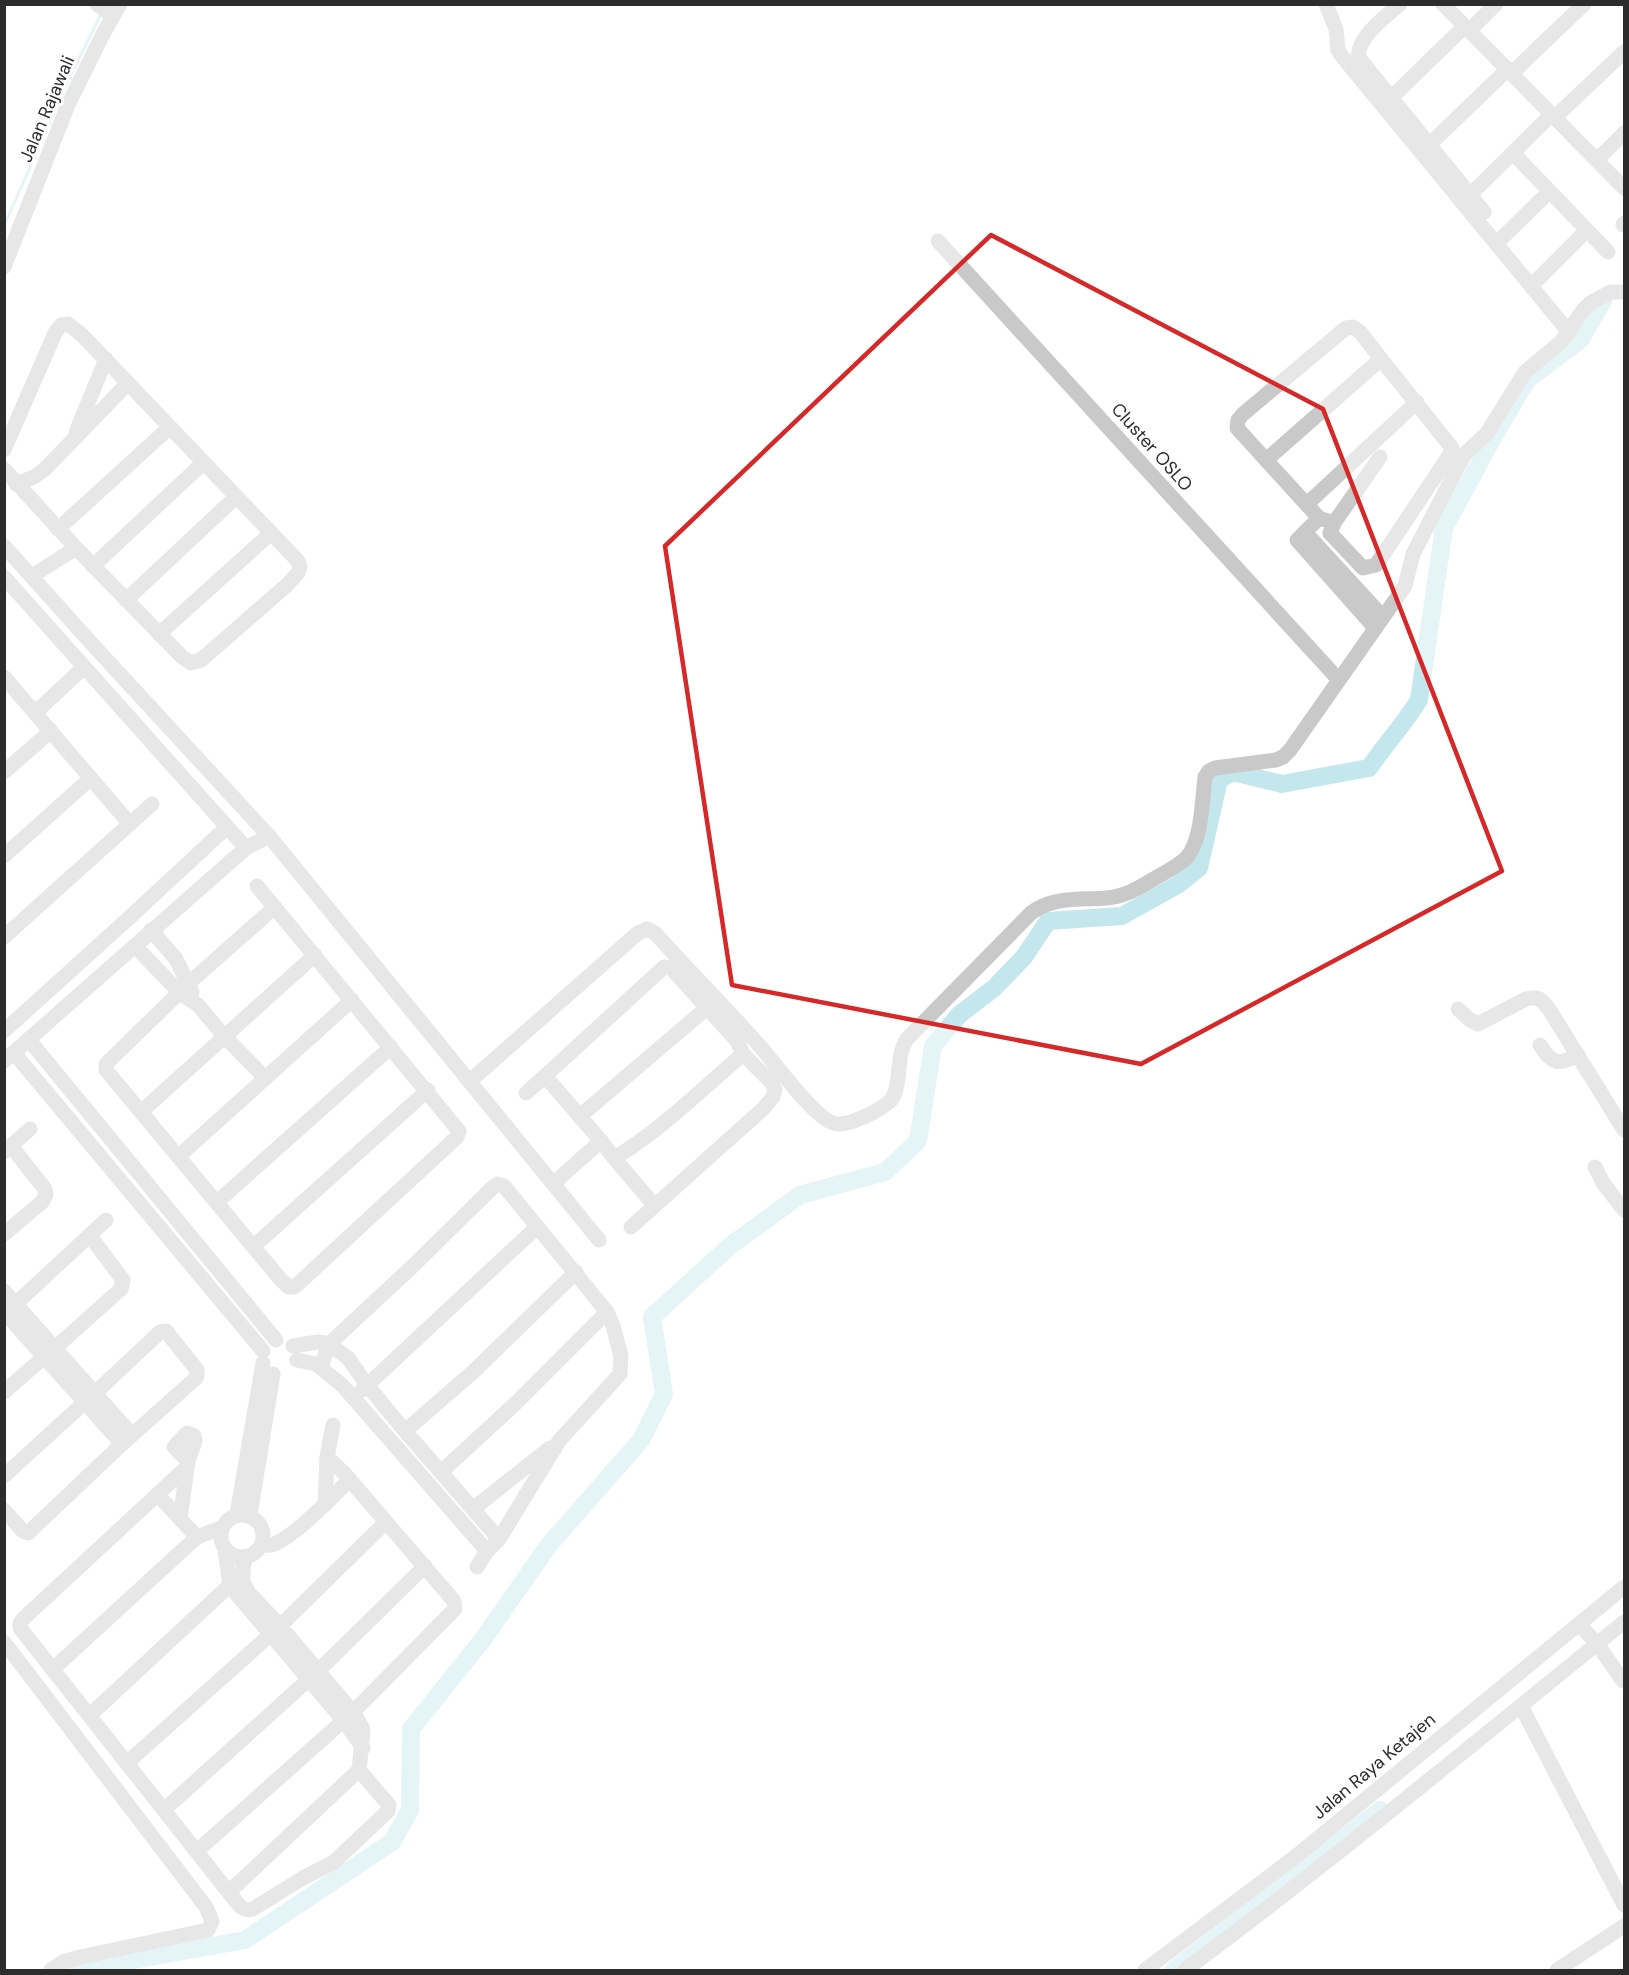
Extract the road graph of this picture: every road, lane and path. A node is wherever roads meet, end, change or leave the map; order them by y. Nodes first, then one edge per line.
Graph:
1 (1326, 4) edge
2 (1400, 4) edge
3 (1443, 4) edge
4 (1496, 4) edge
5 (1584, 4) edge
6 (108, 10) edge
7 (1467, 28) junction
8 (1624, 52) edge
9 (1510, 71) junction
10 (1392, 97) junction
11 (1554, 116) junction
12 (1624, 133) edge
13 (1430, 144) junction
14 (1513, 153) junction
15 (1597, 160) junction
16 (1624, 188) edge
17 (1549, 192) junction
18 (1470, 195) junction
19 (1587, 230) junction
20 (1503, 237) junction
21 (938, 241) dead end
22 (8, 247) edge
23 (1608, 252) dead end
24 (4, 267) edge
25 (1624, 292) edge
26 (1568, 331) junction
27 (106, 359) junction
28 (1381, 359) junction
29 (128, 383) junction
30 (1417, 402) junction
31 (170, 427) junction
32 (73, 440) junction
33 (4, 450) edge
34 (1380, 457) dead end
35 (1266, 460) junction
36 (203, 463) junction
37 (4, 469) edge
38 (16, 484) junction
39 (236, 497) junction
40 (1307, 504) junction
41 (1326, 520) junction
42 (58, 529) junction
43 (271, 533) junction
44 (4, 546) edge
45 (76, 548) junction
46 (93, 566) junction
47 (32, 576) junction
48 (4, 577) edge
49 (126, 600) junction
50 (1379, 622) junction
51 (159, 634) junction
52 (84, 667) junction
53 (4, 677) edge
54 (1338, 680) junction
55 (35, 713) junction
56 (51, 731) junction
57 (4, 772) edge
58 (91, 778) junction
59 (152, 804) dead end
60 (130, 824) junction
61 (227, 827) junction
62 (269, 836) junction
63 (246, 848) junction
64 (4, 856) edge
65 (257, 886) dead end
66 (275, 907) junction
67 (130, 917) junction
68 (4, 937) edge
69 (144, 938) junction
70 (171, 954) junction
71 (315, 955) junction
72 (157, 968) junction
73 (184, 988) junction
74 (352, 1000) junction
75 (708, 1007) junction
76 (1458, 1009) dead end
77 (4, 1031) edge
78 (224, 1036) junction
79 (29, 1041) junction
80 (1540, 1045) dead end
81 (391, 1047) junction
82 (743, 1053) junction
83 (1578, 1055) junction
84 (9, 1057) edge
85 (545, 1076) junction
86 (265, 1078) junction
87 (470, 1081) junction
88 (428, 1090) junction
89 (526, 1093) dead end
90 (142, 1111) junction
91 (580, 1116) junction
92 (30, 1129) dead end
93 (1624, 1130) edge
94 (601, 1141) junction
95 (8, 1149) edge
96 (179, 1156) junction
97 (614, 1158) junction
98 (1595, 1167) dead end
99 (554, 1183) junction
100 (217, 1202) junction
101 (654, 1205) junction
102 (1624, 1210) edge
103 (106, 1220) dead end
104 (537, 1227) junction
105 (631, 1227) dead end
106 (4, 1234) edge
107 (90, 1236) junction
108 (599, 1240) dead end
109 (254, 1246) junction
110 (576, 1272) junction
111 (4, 1291) edge
112 (8, 1311) edge
113 (607, 1312) junction
114 (276, 1340) junction
115 (329, 1344) junction
116 (49, 1352) junction
117 (295, 1353) junction
118 (266, 1363) junction
119 (321, 1367) junction
120 (368, 1386) junction
121 (4, 1392) edge
122 (90, 1398) junction
123 (353, 1398) junction
124 (333, 1425) dead end
125 (405, 1431) junction
126 (127, 1440) junction
127 (560, 1441) junction
128 (423, 1452) junction
129 (327, 1457) junction
130 (411, 1465) junction
131 (441, 1472) junction
132 (4, 1476) edge
133 (349, 1480) junction
134 (460, 1494) junction
135 (158, 1495) junction
136 (325, 1505) junction
137 (447, 1506) junction
138 (473, 1509) junction
139 (4, 1510) edge
140 (243, 1515) junction
141 (180, 1519) junction
142 (386, 1522) junction
143 (221, 1528) junction
144 (197, 1537) junction
145 (499, 1539) junction
146 (262, 1545) junction
147 (225, 1550) junction
148 (487, 1551) junction
149 (246, 1557) junction
150 (425, 1566) junction
151 (477, 1567) dead end
152 (237, 1583) junction
153 (1624, 1587) edge
154 (1624, 1622) edge
155 (276, 1630) junction
156 (1589, 1635) junction
157 (4, 1642) edge
158 (54, 1668) junction
159 (313, 1675) junction
160 (1623, 1681) edge
161 (1521, 1706) junction
162 (90, 1715) junction
163 (348, 1716) junction
164 (1450, 1746) junction
165 (128, 1762) junction
166 (359, 1770) junction
167 (165, 1809) junction
168 (197, 1851) junction
169 (229, 1892) junction
170 (1624, 1905) edge
171 (1624, 1926) edge
172 (51, 1971) edge
173 (1145, 1971) edge
174 (1185, 1971) edge
175 (1557, 1971) edge

1 - 26 street
2 - 10 street
3 - 7 street
4 - 7 street
5 - 9 street
6 - 22 street, Jalan Rajawali
7 - 9 street
7 - 10 street
8 - 11 street
9 - 11 street
9 - 13 street
10 - 13 street
11 - 14 street
11 - 15 street
12 - 15 street
13 - 18 street
14 - 17 street
14 - 18 street
15 - 16 street
17 - 19 street
17 - 20 street
18 - 20 street
19 - 20 street
19 - 23 street
21 - 54 street, Cluster OSLO
22 - 24 street, Jalan Rajawali
25 - 26 street
26 - 50 street
27 - 29 street
27 - 32 street
27 - 33 street
28 - 30 street
28 - 35 street
28 - 35 street
29 - 31 street
29 - 32 street
30 - 40 street
30 - 41 street
31 - 36 street
31 - 42 street
32 - 38 street
34 - 41 street
35 - 40 street
36 - 39 street
36 - 46 street
37 - 38 street
38 - 42 street
39 - 43 street
39 - 49 street
40 - 41 street
41 - 50 street
42 - 45 street
43 - 51 street
43 - 51 street
44 - 47 street
45 - 46 street
45 - 47 street
46 - 49 street
47 - 62 street
48 - 52 street
49 - 51 street
50 - 54 street
52 - 55 street
52 - 61 street
53 - 55 street
54 - 87 street
55 - 56 street
56 - 57 street
56 - 58 street
58 - 60 street
58 - 64 street
59 - 60 street
60 - 68 street
61 - 63 street
61 - 67 street
62 - 63 street
62 - 87 street
63 - 69 street
65 - 66 street
66 - 71 street
66 - 73 street
67 - 69 street
67 - 77 street
69 - 70 street
69 - 72 street
69 - 79 street
70 - 72 street
70 - 73 street
71 - 74 street
71 - 78 street
72 - 73 street
73 - 78 street
73 - 90 street
74 - 81 street
74 - 86 street
75 - 82 street
75 - 85 street
75 - 91 street
76 - 83 street
78 - 86 street
78 - 90 street
79 - 84 street
79 - 114 street
80 - 83 street
81 - 88 street
81 - 100 street
82 - 97 street
82 - 101 street
83 - 93 street
84 - 118 street
85 - 89 street
85 - 91 street
86 - 96 street
87 - 99 street
88 - 109 street
88 - 109 street
90 - 96 street
91 - 94 street
92 - 95 street
94 - 97 street
94 - 99 street
95 - 106 street
96 - 100 street
97 - 101 street
98 - 102 street
99 - 108 street
100 - 109 street
101 - 105 street
103 - 107 street
104 - 110 street
104 - 115 street
104 - 120 street
107 - 112 street
107 - 116 street
110 - 113 street
110 - 125 street
111 - 112 street
112 - 116 street
113 - 127 street
113 - 131 street
114 - 117 street
114 - 118 street
115 - 117 street
115 - 119 street
115 - 120 street
116 - 121 street
116 - 122 street
117 - 118 street
117 - 119 street
118 - 140 street
119 - 123 street
120 - 123 street
120 - 125 street
122 - 126 street
122 - 126 street
122 - 132 street
123 - 130 street
124 - 129 street
125 - 128 street
126 - 139 street
127 - 138 street
127 - 145 street
128 - 130 street
128 - 131 street
129 - 133 street
129 - 136 street
130 - 137 street
131 - 134 street
133 - 136 street
133 - 142 street
134 - 137 street
134 - 138 street
135 - 141 street
135 - 141 street
135 - 158 street
136 - 146 street
137 - 148 street
138 - 145 street
140 - 143 street
140 - 146 street
141 - 144 street
142 - 150 street
142 - 155 street
143 - 144 street
143 - 147 street
144 - 158 street
145 - 148 street
146 - 149 street
147 - 149 street
147 - 152 street
148 - 151 street
149 - 152 street
150 - 159 street
150 - 163 street
152 - 155 street
152 - 162 street
153 - 156 street, Jalan Raya Ketajen
154 - 156 street
155 - 159 street
155 - 165 street
156 - 160 street
156 - 161 street
156 - 164 street, Jalan Raya Ketajen
157 - 172 street
158 - 162 street
159 - 163 street
159 - 167 street
161 - 164 street
161 - 170 street
162 - 165 street
163 - 166 street
163 - 168 street
164 - 173 street, Jalan Raya Ketajen
164 - 174 street
165 - 167 street
166 - 169 street
166 - 169 street
167 - 168 street
168 - 169 street
171 - 175 street

